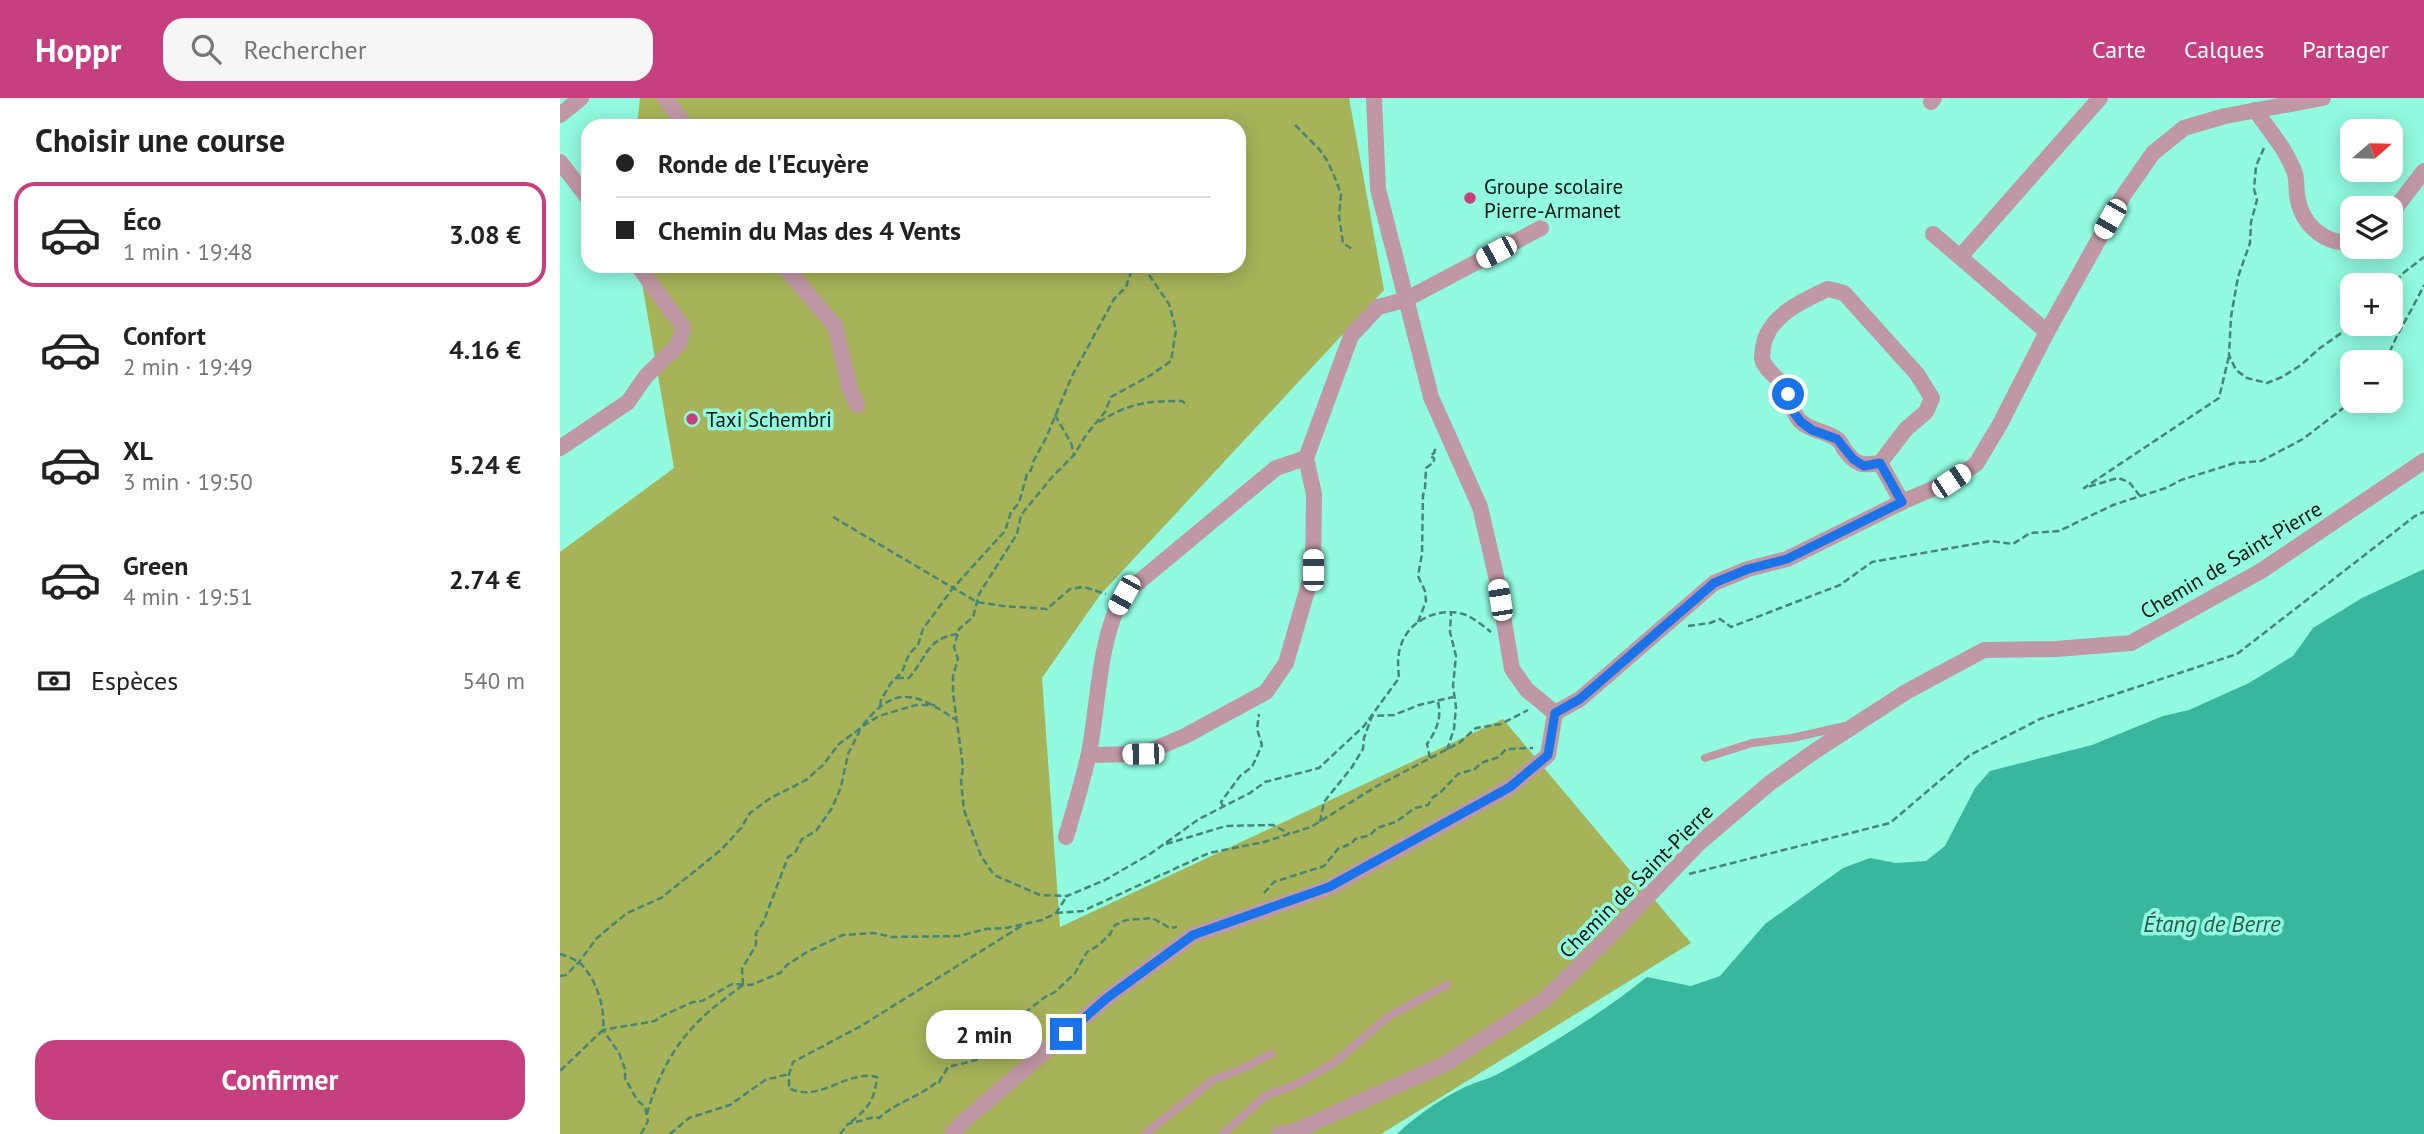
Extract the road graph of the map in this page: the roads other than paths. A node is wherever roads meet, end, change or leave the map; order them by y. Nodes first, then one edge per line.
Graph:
1 (581, 98) edge
2 (665, 98) edge
3 (1374, 98) edge
4 (2100, 98) edge
5 (2323, 98) edge
6 (2256, 104) edge
7 (560, 115) edge
8 (680, 119) edge
9 (560, 162) edge
10 (2424, 171) edge
11 (581, 189) edge
12 (2403, 198) edge
13 (1541, 228) dead end
14 (1933, 234) dead end
15 (2340, 242) edge
16 (1960, 257) junction
17 (643, 273) edge
18 (791, 273) edge
19 (1405, 300) junction
20 (2047, 332) junction
21 (857, 405) dead end
22 (560, 448) edge
23 (1306, 458) junction
24 (2424, 461) edge
25 (1880, 463) junction
26 (1902, 502) junction
27 (1555, 713) junction
28 (1858, 723) junction
29 (1088, 755) junction
30 (1705, 758) dead end
31 (1066, 837) dead end
32 (1447, 985) dead end
33 (1271, 1055) dead end
34 (952, 1134) edge
35 (1145, 1134) edge
36 (1223, 1134) edge
37 (1279, 1134) edge

1 - 7 street
2 - 8 street
3 - 19 street
4 - 16 street
5 - 6 street
6 - 15 street
6 - 20 street
9 - 11 street
10 - 12 street
13 - 19 street
14 - 16 street
16 - 20 street
17 - 22 street
18 - 21 street
19 - 23 street
19 - 27 street
20 - 26 street
23 - 29 street
23 - 29 street
24 - 28 street, Chemin de Saint-Pierre
25 - 25 street
25 - 26 street
26 - 27 street
27 - 34 street
28 - 30 lane
28 - 37 street, Chemin de Saint-Pierre
29 - 31 street
32 - 36 lane
33 - 35 lane

